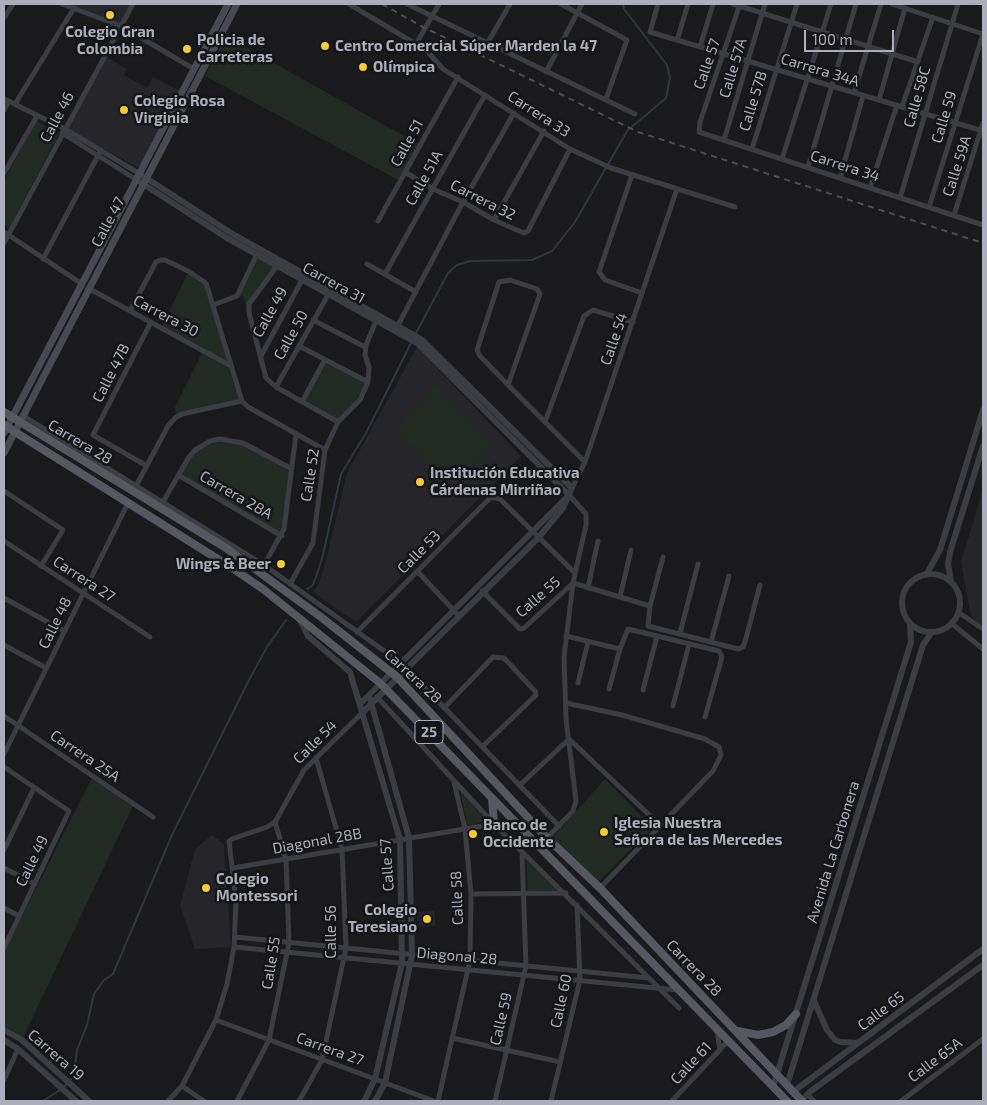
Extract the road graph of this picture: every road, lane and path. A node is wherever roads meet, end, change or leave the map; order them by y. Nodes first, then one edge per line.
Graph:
1 (13, 4) edge
2 (62, 4) edge
3 (133, 4) edge
4 (228, 4) edge
5 (237, 4) edge
6 (348, 4) edge
7 (407, 4) edge
8 (440, 4) edge
9 (510, 4) edge
10 (561, 4) edge
11 (582, 4) edge
12 (658, 4) edge
13 (688, 4) edge
14 (714, 4) edge
15 (733, 4) edge
16 (765, 4) edge
17 (797, 4) edge
18 (831, 4) edge
19 (856, 4) edge
20 (881, 4) edge
21 (892, 4) edge
22 (958, 4) edge
23 (739, 5) edge
24 (74, 8) junction
25 (905, 8) junction
26 (577, 13) junction
27 (762, 13) junction
28 (933, 17) junction
29 (4, 18) edge
30 (432, 18) junction
31 (791, 22) junction
32 (952, 23) junction
33 (121, 26) junction
34 (822, 32) junction
35 (983, 34) edge
36 (846, 39) junction
37 (677, 40) junction
38 (416, 44) junction
39 (487, 44) junction
40 (868, 46) junction
41 (700, 47) junction
42 (723, 54) junction
43 (892, 54) junction
44 (748, 61) junction
45 (918, 62) junction
46 (194, 69) junction
47 (776, 70) junction
48 (546, 72) junction
49 (458, 78) junction
50 (807, 79) junction
51 (832, 86) junction
52 (854, 93) junction
53 (485, 94) junction
54 (864, 96) junction
55 (606, 99) junction
56 (6, 100) edge
57 (878, 100) junction
58 (15, 104) junction
59 (900, 106) junction
60 (4, 110) edge
61 (514, 113) junction
62 (635, 114) dead end
63 (925, 114) junction
64 (37, 116) junction
65 (956, 123) junction
66 (983, 123) edge
67 (62, 130) junction
68 (544, 131) junction
69 (982, 131) edge
70 (699, 132) joint
71 (724, 140) junction
72 (570, 149) junction
73 (752, 149) junction
74 (101, 150) junction
75 (97, 157) junction
76 (782, 159) junction
77 (808, 168) junction
78 (405, 172) junction
79 (4, 173) edge
80 (632, 175) junction
81 (840, 178) junction
82 (142, 179) junction
83 (870, 188) junction
84 (433, 189) junction
85 (678, 189) junction
86 (900, 198) junction
87 (463, 202) junction
88 (735, 207) dead end
89 (929, 207) junction
90 (197, 215) junction
91 (954, 215) junction
92 (494, 220) junction
93 (378, 221) dead end
94 (983, 225) edge
95 (6, 233) edge
96 (4, 243) edge
97 (257, 254) junction
98 (43, 259) junction
99 (367, 264) dead end
100 (276, 266) junction
101 (385, 274) junction
102 (302, 280) junction
103 (85, 286) junction
104 (416, 292) junction
105 (642, 293) junction
106 (328, 295) junction
107 (214, 305) junction
108 (130, 311) junction
109 (314, 320) junction
110 (376, 321) junction
111 (151, 322) junction
112 (633, 322) junction
113 (396, 328) junction
114 (418, 340) junction
115 (299, 346) junction
116 (366, 347) junction
117 (260, 356) junction
118 (324, 361) junction
119 (231, 366) junction
120 (368, 382) junction
121 (508, 385) junction
122 (276, 387) junction
123 (242, 400) junction
124 (302, 402) junction
125 (983, 410) edge
126 (4, 412) edge
127 (18, 418) junction
128 (338, 422) junction
129 (545, 422) junction
130 (5, 428) edge
131 (14, 432) junction
132 (296, 434) junction
133 (93, 435) joint
134 (983, 446) edge
135 (325, 450) junction
136 (4, 453) edge
137 (586, 462) junction
138 (147, 466) junction
139 (292, 468) junction
140 (178, 475) junction
141 (136, 486) junction
142 (572, 488) junction
143 (4, 491) edge
144 (146, 492) junction
145 (569, 495) junction
146 (149, 501) junction
147 (162, 502) junction
148 (128, 503) junction
149 (532, 532) junction
150 (282, 536) junction
151 (538, 538) junction
152 (4, 541) edge
153 (598, 541) dead end
154 (631, 550) dead end
155 (663, 557) dead end
156 (698, 564) dead end
157 (264, 565) junction
158 (41, 566) junction
159 (418, 572) junction
160 (575, 573) junction
161 (926, 575) junction
162 (729, 576) dead end
163 (573, 583) junction
164 (951, 583) junction
165 (290, 584) junction
166 (760, 585) dead end
167 (478, 587) junction
168 (588, 588) junction
169 (483, 592) junction
170 (83, 593) junction
171 (620, 597) junction
172 (4, 598) edge
173 (650, 606) junction
174 (958, 612) junction
175 (456, 614) junction
176 (300, 619) junction
177 (951, 623) junction
178 (910, 624) junction
179 (983, 629) edge
180 (64, 631) junction
181 (357, 632) junction
182 (932, 632) junction
183 (680, 633) junction
184 (566, 636) junction
185 (657, 636) junction
186 (150, 637) dead end
187 (588, 642) junction
188 (711, 642) junction
189 (689, 644) junction
190 (5, 646) edge
191 (620, 649) junction
192 (983, 649) edge
193 (4, 653) edge
194 (403, 665) junction
195 (46, 668) junction
196 (394, 674) junction
197 (578, 683) dead end
198 (383, 686) junction
199 (609, 689) dead end
200 (643, 690) dead end
201 (369, 695) junction
202 (378, 697) junction
203 (566, 702) junction
204 (372, 703) junction
205 (360, 704) junction
206 (673, 706) dead end
207 (444, 708) junction
208 (363, 712) junction
209 (4, 716) edge
210 (705, 718) dead end
211 (18, 725) junction
212 (569, 739) junction
213 (483, 746) junction
214 (4, 754) edge
215 (316, 758) junction
216 (4, 768) edge
217 (454, 781) junction
218 (520, 785) junction
219 (34, 788) junction
220 (492, 798) junction
221 (154, 817) dead end
222 (274, 822) junction
223 (494, 824) junction
224 (660, 825) junction
225 (559, 826) junction
226 (465, 829) junction
227 (409, 838) junction
228 (547, 838) junction
229 (400, 840) junction
230 (342, 849) junction
231 (4, 850) edge
232 (522, 852) junction
233 (286, 859) junction
234 (4, 868) edge
235 (233, 868) junction
236 (35, 884) junction
237 (600, 888) junction
238 (566, 893) junction
239 (471, 894) junction
240 (524, 894) junction
241 (577, 904) junction
242 (4, 908) edge
243 (19, 916) junction
244 (235, 937) junction
245 (289, 943) junction
246 (234, 947) junction
247 (4, 948) edge
248 (346, 948) junction
249 (983, 950) edge
250 (288, 952) junction
251 (403, 954) junction
252 (412, 955) junction
253 (345, 958) junction
254 (470, 960) junction
255 (402, 963) junction
256 (411, 964) junction
257 (983, 965) edge
258 (526, 966) junction
259 (469, 970) junction
260 (581, 971) junction
261 (523, 975) junction
262 (650, 978) junction
263 (580, 980) junction
264 (660, 988) junction
265 (677, 990) junction
266 (814, 1001) junction
267 (679, 1008) dead end
268 (796, 1014) junction
269 (216, 1020) junction
270 (4, 1030) edge
271 (736, 1030) junction
272 (717, 1031) junction
273 (452, 1038) junction
274 (983, 1039) edge
275 (4, 1040) edge
276 (270, 1040) junction
277 (728, 1041) junction
278 (859, 1042) junction
279 (18, 1049) junction
280 (507, 1050) junction
281 (720, 1050) junction
282 (322, 1060) junction
283 (560, 1062) junction
284 (777, 1075) junction
285 (375, 1079) junction
286 (4, 1080) edge
287 (385, 1083) junction
288 (787, 1085) junction
289 (182, 1086) junction
290 (773, 1087) junction
291 (794, 1092) junction
292 (807, 1094) junction
293 (74, 1099) edge
294 (89, 1101) edge
295 (168, 1101) edge
296 (204, 1101) edge
297 (237, 1101) edge
298 (299, 1101) edge
299 (364, 1101) edge
300 (375, 1101) edge
301 (434, 1101) edge
302 (438, 1101) edge
303 (495, 1101) edge
304 (551, 1101) edge
305 (672, 1101) edge
306 (787, 1101) edge
307 (802, 1101) edge
308 (814, 1101) edge
309 (902, 1101) edge

1 - 29 street
2 - 24 street
3 - 33 street, Calle 46
4 - 46 main road, Calle 47
5 - 82 main road, Calle 47
6 - 38 street, Carrera 33
7 - 30 street
8 - 30 street
9 - 39 street
10 - 26 street
11 - 26 street
12 - 37 street, Carrera 34A
13 - 37 street
14 - 41 street
15 - 23 street
16 - 27 street, Calle 57A
17 - 31 street, Calle 57B
18 - 34 street
19 - 36 street
20 - 40 street
21 - 25 street
22 - 32 street, Calle 58C
23 - 27 street
23 - 42 street, Calle 57
24 - 33 street
24 - 58 street
25 - 28 street
25 - 43 street
26 - 48 street
26 - 55 street
27 - 31 street
27 - 44 street, Calle 57A
28 - 32 street
28 - 45 street
30 - 38 street
30 - 39 street
31 - 34 street
31 - 47 street, Calle 57B
32 - 35 street
32 - 63 street, Calle 58C
33 - 46 street
33 - 67 street, Calle 46
34 - 36 street
34 - 50 street
35 - 65 street, Calle 59
36 - 40 street
36 - 51 street
37 - 41 street, Carrera 34A
38 - 49 street, Carrera 33
39 - 48 street
40 - 43 street
40 - 52 street
41 - 42 street, Carrera 34A
42 - 44 street, Carrera 34A
42 - 70 street, Calle 57
43 - 45 street
43 - 57 street
44 - 47 street, Carrera 34A
44 - 71 street, Calle 57A
45 - 59 street
46 - 82 main road, Calle 47
47 - 50 street, Carrera 34A
47 - 73 street, Calle 57B
48 - 55 street
49 - 53 street, Carrera 33
49 - 78 street, Calle 51
50 - 51 street, Carrera 34A
50 - 76 street
51 - 52 street, Carrera 34A
51 - 77 street
52 - 54 street, Carrera 34A
53 - 61 street, Carrera 33
53 - 84 street, Calle 51A
54 - 57 street, Carrera 34A
54 - 81 street
55 - 62 street
56 - 58 street, Carrera 31
56 - 60 street
57 - 59 street, Carrera 34A
58 - 64 street, Carrera 31
59 - 63 street, Carrera 34A
59 - 83 street
61 - 68 street, Carrera 33
61 - 87 street
63 - 65 street, Carrera 34A
63 - 86 street, Calle 58C
64 - 67 street, Carrera 31
64 - 79 street
65 - 69 street, Carrera 34A
65 - 89 street, Calle 59
66 - 69 street, Calle 59A
67 - 74 street, Carrera 31
67 - 75 street, Carrera 31
67 - 95 street, Calle 46
68 - 72 street, Carrera 33
68 - 92 street
69 - 91 street, Calle 59A
70 - 71 street, Carrera 34
71 - 73 street, Carrera 34
72 - 80 street, Carrera 33
72 - 92 street, Carrera 32
73 - 76 street, Carrera 34
74 - 75 street
74 - 82 street, Carrera 31
75 - 82 street, Carrera 31
75 - 98 street
76 - 77 street, Carrera 34
77 - 81 street, Carrera 34
78 - 84 street, Carrera 32
78 - 93 street, Calle 51
80 - 85 street, Carrera 33
80 - 105 street
81 - 83 street, Carrera 34
82 - 90 street, Carrera 31
82 - 103 main road, Calle 47
83 - 86 street, Carrera 34
84 - 87 street, Carrera 32
84 - 101 street, Calle 51A
85 - 88 street, Carrera 33
85 - 105 street, Calle 54
86 - 89 street, Carrera 34
87 - 92 street, Carrera 32
87 - 104 street
89 - 91 street, Carrera 34
90 - 97 street, Carrera 31
90 - 113 street, Carrera 31
91 - 94 street, Carrera 34
95 - 96 street, Calle 46
95 - 98 street, Carrera 30
97 - 100 street, Carrera 31
97 - 107 street
98 - 103 street, Carrera 30
99 - 101 street
100 - 102 street, Carrera 31
100 - 117 street
101 - 104 street
102 - 106 street, Carrera 31
102 - 117 street, Calle 49
103 - 108 street, Carrera 30
103 - 127 main road, Calle 47
104 - 113 street
105 - 112 street, Calle 54
106 - 109 street, Calle 50
106 - 110 street, Carrera 31
107 - 108 street
107 - 119 street
108 - 111 street, Carrera 30
109 - 115 street, Calle 50
109 - 116 street
110 - 113 street, Carrera 31
110 - 116 street
111 - 119 street, Carrera 30
111 - 133 street, Calle 47B
112 - 129 street
112 - 137 street, Calle 54
113 - 114 street, Carrera 31
114 - 142 street, Carrera 31
114 - 145 street, Carrera 31
115 - 118 street
115 - 122 street, Calle 50
116 - 120 street
117 - 122 street
118 - 120 street
118 - 124 street
119 - 123 street
120 - 128 street, Calle 52
121 - 121 street
121 - 129 street
122 - 124 street
123 - 132 street
123 - 138 street
124 - 128 street
125 - 161 street
126 - 127 main road, Carrera 28 / 25
127 - 130 main road, Calle 47
127 - 131 main road, Calle 47
127 - 141 street, Carrera 28
127 - 146 main road, Carrera 28 / 25
128 - 135 street, Calle 52
129 - 137 street
130 - 131 main road, Carrera 28 / 25
131 - 136 main road, Calle 47
131 - 148 main road, Carrera 28 / 25
132 - 135 street
132 - 139 street
133 - 138 street, Carrera 28
134 - 164 street
135 - 165 street, Calle 52
137 - 142 street, Calle 54
138 - 141 street
139 - 140 street
139 - 150 street
140 - 147 street
140 - 150 street, Carrera 28A
141 - 144 street, Carrera 28
142 - 145 street, Calle 54
143 - 158 street
144 - 146 main road
144 - 147 street, Carrera 28
145 - 149 street, Calle 54
145 - 151 street, Calle 54
145 - 160 street
146 - 196 main road, Carrera 28 / 25
147 - 157 street, Carrera 28
148 - 170 street, Calle 48
148 - 176 main road, Carrera 28 / 25
149 - 151 street
149 - 159 street, Calle 53
149 - 167 street, Calle 54
150 - 157 street
151 - 160 street
151 - 169 street, Calle 54
152 - 158 street, Carrera 27
153 - 168 street
154 - 171 street
155 - 173 street
156 - 183 street
157 - 165 street, Carrera 28
158 - 170 street, Carrera 27
159 - 175 street
159 - 181 street, Calle 53
160 - 163 street
161 - 164 street
161 - 178 street
162 - 188 street
163 - 168 street
163 - 169 street, Calle 55
163 - 184 street
164 - 174 street
165 - 181 street, Carrera 28
166 - 188 street
167 - 169 street
167 - 175 street, Calle 54
168 - 171 street
169 - 175 street, Calle 54
170 - 180 street, Calle 48
170 - 186 street, Carrera 27
171 - 173 street
172 - 180 street
173 - 183 street
174 - 177 street
174 - 179 street
175 - 194 street, Calle 54
176 - 198 main road, Carrera 28 / 25
176 - 205 street, Calle 57
177 - 182 street
177 - 192 street
178 - 182 street
178 - 268 street, Avenida La Carbonera
180 - 195 street, Calle 48
181 - 194 street, Carrera 28
182 - 266 street, Avenida La Carbonera
183 - 188 street
184 - 187 street
184 - 203 street
185 - 189 street
185 - 191 street
185 - 200 street
187 - 191 street
187 - 197 street
189 - 206 street
189 - 210 street
190 - 193 street
190 - 195 street
191 - 199 street
194 - 196 street, Calle 54
194 - 207 street, Carrera 28
195 - 211 street, Calle 48
196 - 198 street, Calle 54
196 - 228 main road, Carrera 28 / 25
198 - 201 street, Calle 54
198 - 202 street, Calle 54
198 - 220 main road, Carrera 28 / 25
201 - 204 street, Calle 57
201 - 205 street, Calle 54
202 - 204 street, Calle 54
202 - 217 street
203 - 212 street
203 - 224 street
204 - 208 street, Calle 54
204 - 227 street, Calle 57
205 - 208 street, Calle 57
207 - 213 street, Carrera 28
207 - 213 street
208 - 215 street, Calle 54
208 - 229 street, Calle 57
209 - 211 street, Carrera 25A
211 - 214 street, Calle 48
211 - 221 street, Carrera 25A
212 - 218 street
212 - 224 street
212 - 225 street
213 - 218 street, Carrera 28
215 - 222 street, Calle 54
215 - 230 street, Calle 56
216 - 219 street
217 - 223 street
217 - 226 street, Calle 58
218 - 225 street, Carrera 28
219 - 231 street
219 - 236 street, Calle 49
220 - 223 main road
220 - 265 main road, Carrera 28 / 25
222 - 233 street, Calle 55
222 - 235 street
223 - 226 street, Diagonal 28B
223 - 232 street
224 - 237 street
225 - 228 street
226 - 227 street, Diagonal 28B
226 - 239 street, Calle 58
227 - 229 street, Diagonal 28B
227 - 252 street, Calle 57
228 - 237 main road, Carrera 28 / 25
229 - 230 street, Diagonal 28B
229 - 251 street, Calle 57
230 - 233 street, Diagonal 28B
230 - 248 street, Calle 56
232 - 238 street
232 - 240 street, Calle 59
233 - 235 street, Diagonal 28B
233 - 245 street, Calle 55
234 - 236 street
235 - 244 street
236 - 243 street, Calle 49
237 - 271 main road, Carrera 28 / 25
238 - 240 street
238 - 241 street
239 - 240 street
239 - 254 street, Calle 58
240 - 258 street, Calle 59
241 - 260 street, Calle 60
241 - 262 street
242 - 243 street
243 - 247 street, Calle 49
244 - 245 street, Diagonal 28
244 - 246 street
245 - 248 street, Diagonal 28
245 - 250 street, Calle 55
246 - 250 street, Diagonal 28
246 - 269 street
248 - 251 street, Diagonal 28
248 - 253 street, Calle 56
249 - 278 street, Calle 65
250 - 253 street, Diagonal 28
250 - 276 street, Calle 55
251 - 252 street, Diagonal 28
251 - 255 street, Calle 57
252 - 254 street, Diagonal 28
252 - 256 street, Calle 57
253 - 255 street, Diagonal 28
253 - 282 street, Calle 56
254 - 258 street, Diagonal 28
254 - 259 street, Calle 58
255 - 256 street, Diagonal 28
255 - 285 street, Calle 57
256 - 259 street, Diagonal 28
256 - 287 street, Calle 57
257 - 292 street, Calle 65
258 - 260 street, Diagonal 28
258 - 261 street, Calle 59
259 - 261 street, Diagonal 28
259 - 273 street, Calle 58
260 - 262 street, Diagonal 28
260 - 263 street, Calle 60
261 - 263 street, Diagonal 28
261 - 280 street, Calle 59
262 - 264 street
263 - 264 street, Diagonal 28
263 - 283 street, Calle 60
264 - 265 street, Diagonal 28
264 - 267 street
265 - 272 main road, Carrera 28 / 25
266 - 278 street
266 - 288 street, Avenida La Carbonera
268 - 271 main road
268 - 284 street, Avenida La Carbonera
269 - 276 street, Carrera 27
269 - 289 street
270 - 294 street, Carrera 19
271 - 284 main road, Carrera 28 / 25
272 - 277 main road, Carrera 28 / 25
272 - 281 street
273 - 280 street
273 - 302 street, Calle 58
274 - 309 street, Calle 65A
275 - 279 street, Carrera 19
276 - 282 street, Carrera 27
276 - 297 street, Calle 55
277 - 281 street, Calle 61
277 - 290 main road, Carrera 28 / 25
278 - 291 street, Calle 65
279 - 286 street
279 - 293 street, Carrera 19
280 - 283 street
280 - 303 street, Calle 59
281 - 305 street, Calle 61
282 - 285 street, Carrera 27
282 - 298 street, Calle 56
283 - 304 street, Calle 60
284 - 288 main road, Carrera 28 / 25
284 - 290 street, Avenida La Carbonera
285 - 287 street, Carrera 27
285 - 299 street, Calle 57
287 - 300 street, Calle 57
287 - 301 street, Carrera 27
288 - 291 main road, Carrera 28 / 25
289 - 295 street
289 - 296 street
290 - 306 main road, Carrera 28 / 25
291 - 307 main road, Carrera 28 / 25
292 - 307 street, Calle 65
292 - 308 street

